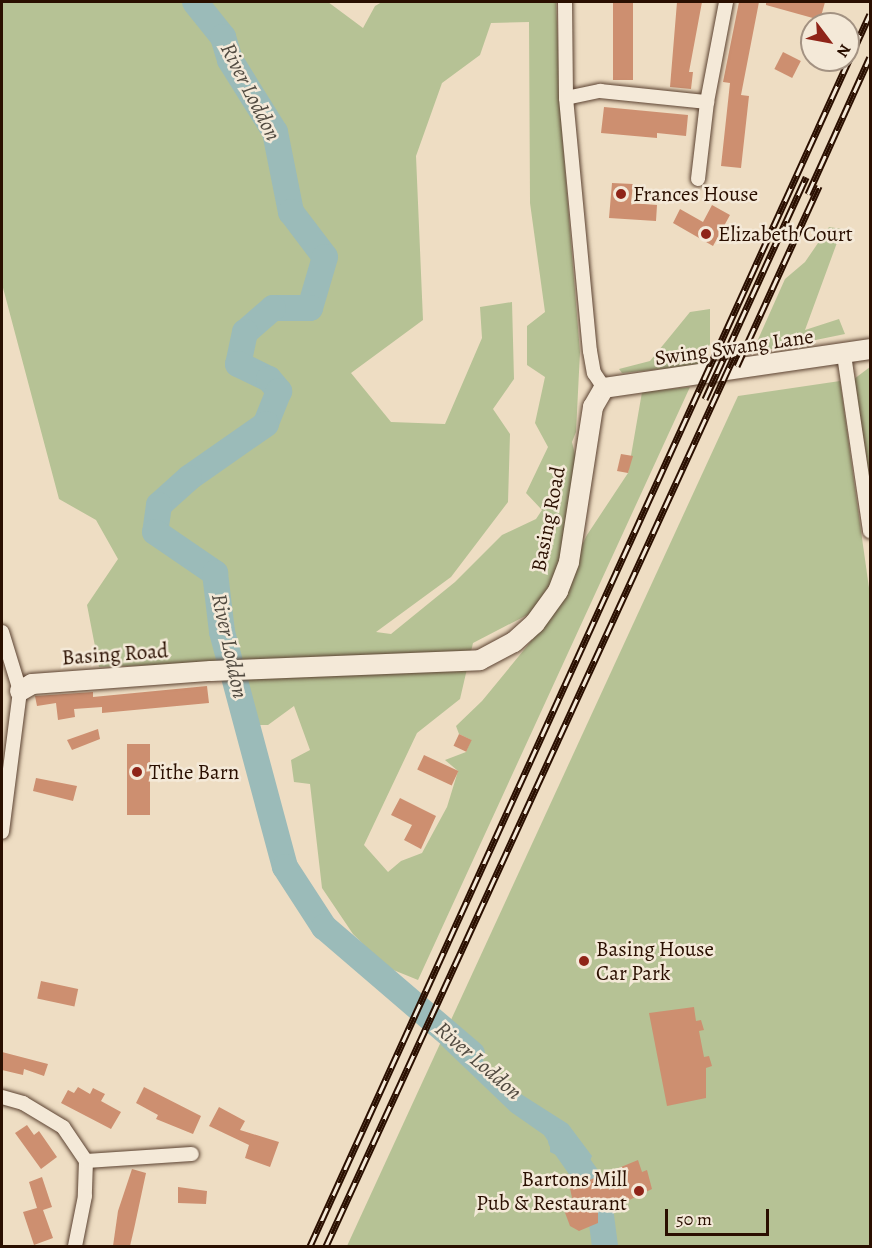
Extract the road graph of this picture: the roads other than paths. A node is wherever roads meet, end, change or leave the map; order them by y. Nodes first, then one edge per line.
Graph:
1 (565, 2) edge
2 (726, 2) edge
3 (566, 98) junction
4 (707, 102) junction
5 (698, 179) dead end
6 (870, 349) edge
7 (844, 355) junction
8 (604, 388) junction
9 (870, 531) edge
10 (2, 632) edge
11 (20, 691) junction
12 (2, 832) edge
13 (2, 1097) edge
14 (192, 1154) dead end
15 (86, 1161) junction
16 (75, 1246) edge

1 - 3 street
2 - 4 street
3 - 4 street
3 - 8 street
4 - 5 street
6 - 7 street, Swing Swang Lane
7 - 8 street, Swing Swang Lane
7 - 9 street
8 - 11 street, Basing Road
10 - 11 street
11 - 12 street
13 - 15 street
14 - 15 street
15 - 16 street

